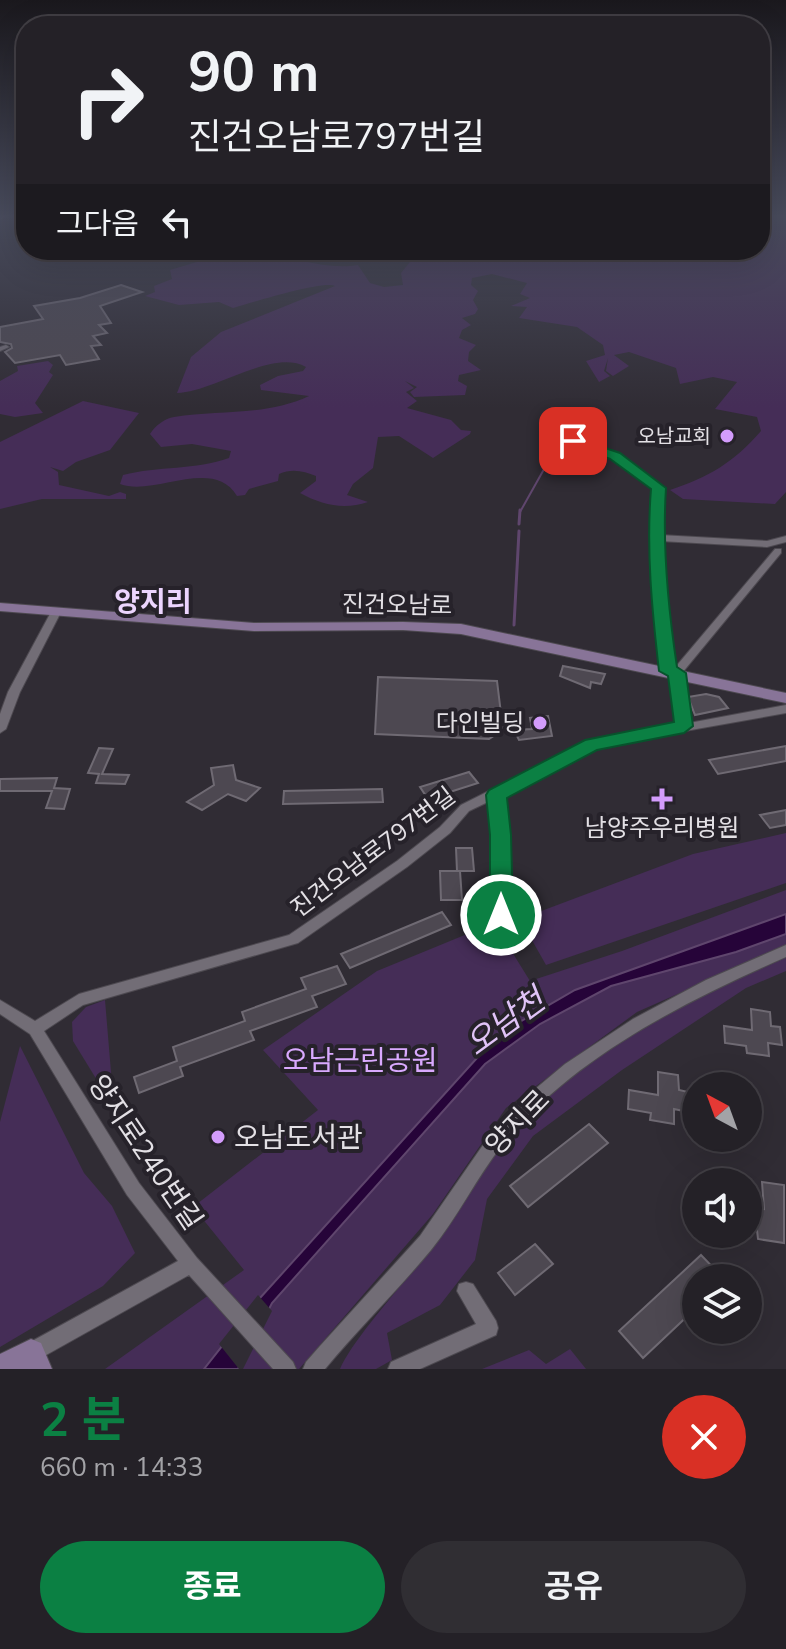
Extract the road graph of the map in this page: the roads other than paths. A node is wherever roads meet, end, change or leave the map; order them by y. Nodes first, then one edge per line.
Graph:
1 (559, 441) dead end
2 (655, 538) junction
3 (786, 539) edge
4 (778, 551) dead end
5 (0, 607) edge
6 (56, 612) junction
7 (673, 672) junction
8 (786, 698) edge
9 (786, 709) edge
10 (684, 726) junction
11 (0, 729) edge
12 (496, 795) junction
13 (511, 935) dead end
14 (786, 951) edge
15 (0, 1006) edge
16 (35, 1029) junction
17 (191, 1264) junction
18 (466, 1291) dead end
19 (35, 1361) edge
20 (0, 1369) edge
21 (286, 1369) edge
22 (313, 1369) edge
23 (398, 1369) edge

1 - 2 street
2 - 3 street
2 - 7 street
4 - 7 street
5 - 6 main road, 진건오남로
6 - 7 main road, 진건오남로
6 - 11 street
7 - 8 main road, 진건오남로
7 - 10 street
9 - 10 street, 진건오남로797번길
10 - 12 street, 진건오남로797번길
12 - 13 street
12 - 16 street, 진건오남로797번길
14 - 22 street, 양지로
15 - 16 street, 양지로240번길
16 - 17 street, 양지로240번길
17 - 19 street, 양지로240번길
17 - 21 street
18 - 23 street
19 - 20 main road

